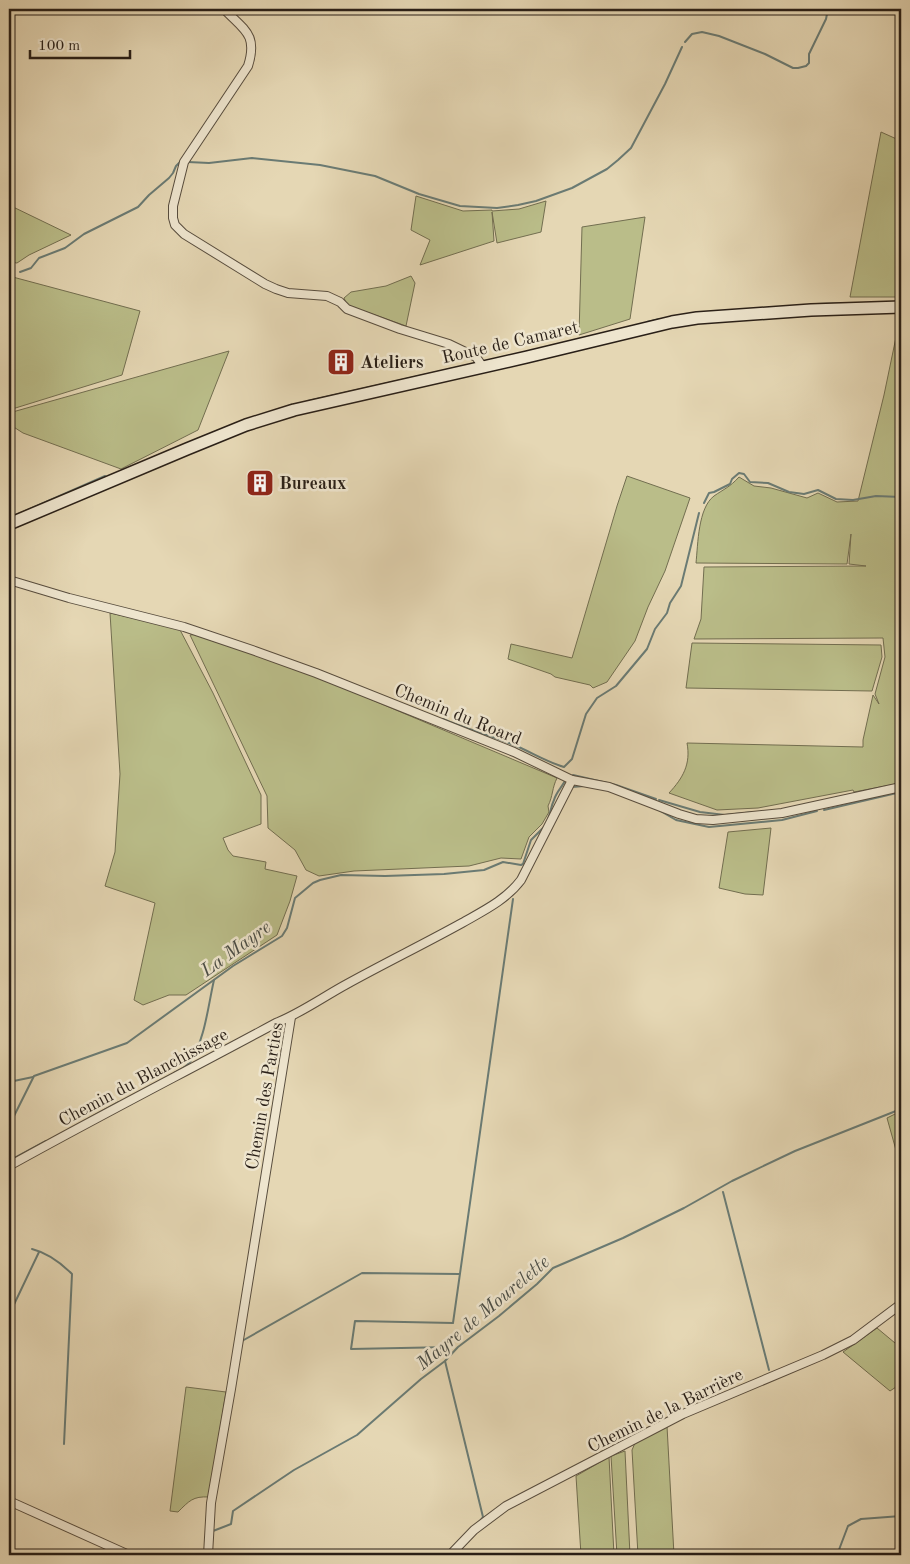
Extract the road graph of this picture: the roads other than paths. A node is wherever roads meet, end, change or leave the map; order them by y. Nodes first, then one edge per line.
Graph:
1 (224, 9) edge
2 (901, 307) edge
3 (483, 367) junction
4 (9, 524) edge
5 (9, 580) edge
6 (572, 780) junction
7 (901, 787) edge
8 (291, 1017) junction
9 (9, 1166) edge
10 (901, 1304) edge
11 (9, 1502) edge
12 (129, 1555) edge
13 (208, 1555) edge
14 (450, 1555) edge

1 - 3 street
2 - 3 main road, Route de Camaret
3 - 4 main road, Route de Camaret
5 - 6 street, Chemin du Roard
6 - 7 street, Chemin du Roard
6 - 8 street, Chemin des Parties
8 - 9 street, Chemin du Blanchissage
8 - 13 street, Chemin des Parties
10 - 14 street, Chemin de la Barrière
11 - 12 street

